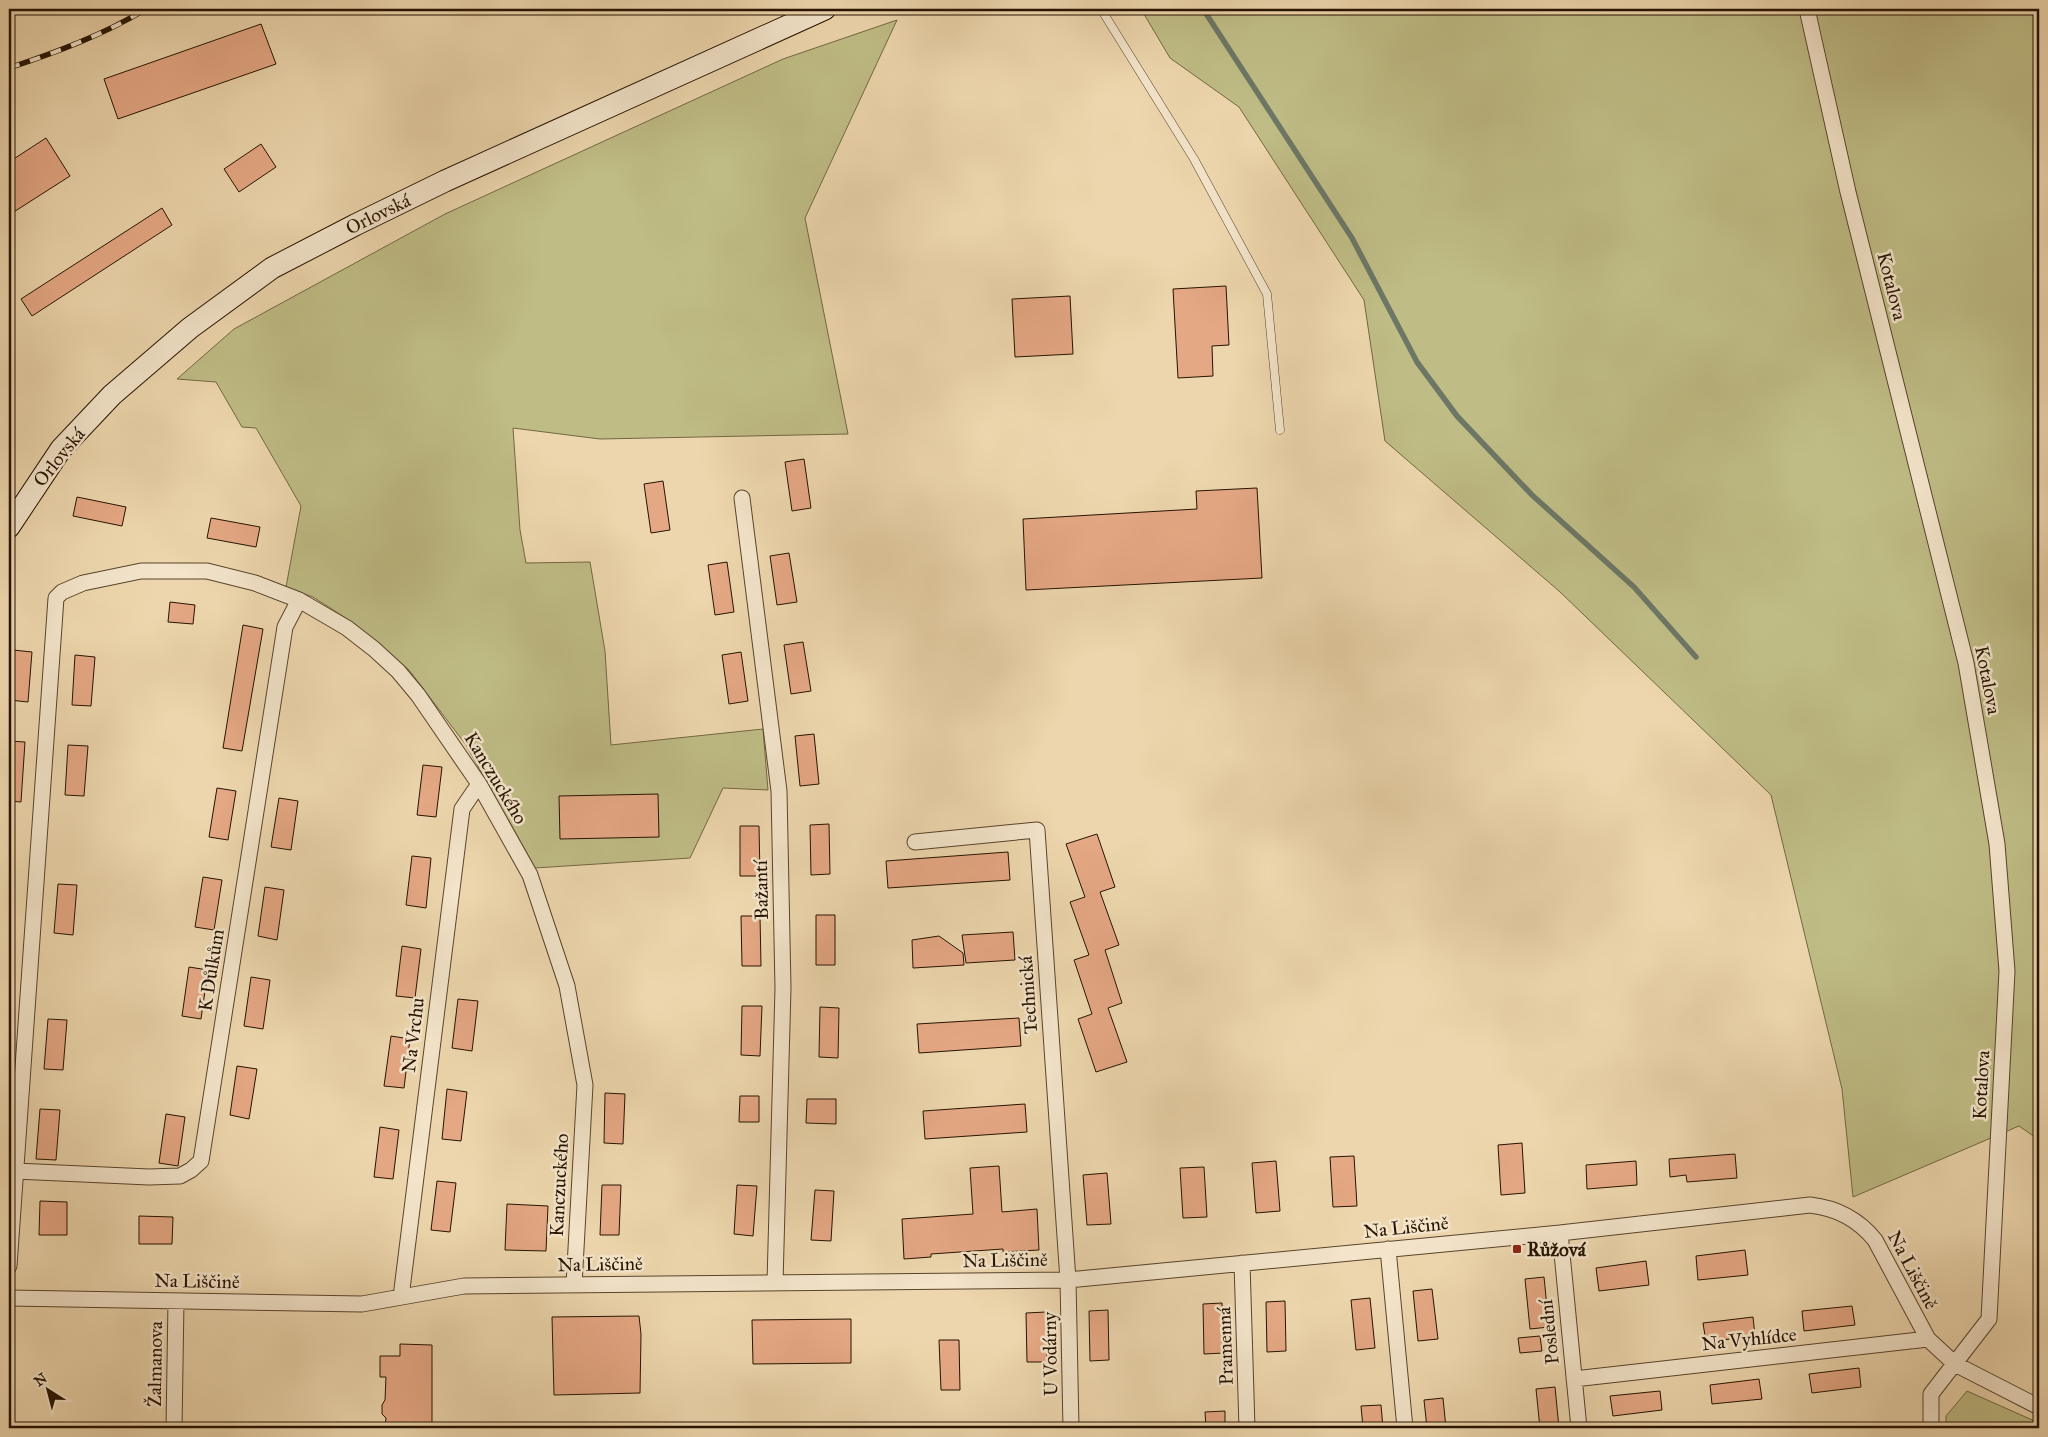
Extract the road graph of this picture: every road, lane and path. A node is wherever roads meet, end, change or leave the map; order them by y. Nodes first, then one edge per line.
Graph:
1 (825, 9) edge
2 (1101, 9) edge
3 (1807, 9) edge
4 (1280, 430) dead end
5 (742, 498) dead end
6 (9, 527) edge
7 (299, 600) junction
8 (479, 784) junction
9 (915, 842) dead end
10 (15, 1171) junction
11 (1560, 1232) junction
12 (1388, 1249) junction
13 (1242, 1263) junction
14 (9, 1266) edge
15 (1068, 1280) junction
16 (775, 1283) junction
17 (574, 1285) junction
18 (401, 1297) junction
19 (9, 1298) edge
20 (176, 1301) junction
21 (1928, 1339) junction
22 (1954, 1364) junction
23 (1574, 1379) junction
24 (2039, 1407) edge
25 (174, 1428) edge
26 (1071, 1428) edge
27 (1247, 1428) edge
28 (1405, 1428) edge
29 (1579, 1428) edge
30 (1931, 1428) edge

1 - 6 main road, Orlovská
2 - 4 lane
3 - 22 street, Kotalova
5 - 16 street, Bažantí
7 - 8 street, Kanczuckého
7 - 10 street, K Důlkům
7 - 10 street, Kanczuckého
8 - 17 street, Kanczuckého
8 - 18 street, Na Vrchu
9 - 15 street, Technická
10 - 14 street
11 - 12 street, Na Liščině
11 - 21 street, Na Liščině
11 - 23 street, Poslední
12 - 13 street, Na Liščině
12 - 28 street
13 - 15 street, Na Liščině
13 - 27 street, Pramenná
15 - 16 street, Na Liščině
15 - 26 street, U Vodárny
16 - 17 street, Na Liščině
17 - 18 street, Na Liščině
18 - 20 street, Na Liščině
19 - 20 street, Na Liščině
20 - 25 street, Žalmanova
21 - 22 street, Na Liščině
21 - 23 street, Na Vyhlídce
22 - 24 street, Na Liščině
22 - 30 street, Kotalova
23 - 29 street, Poslední

